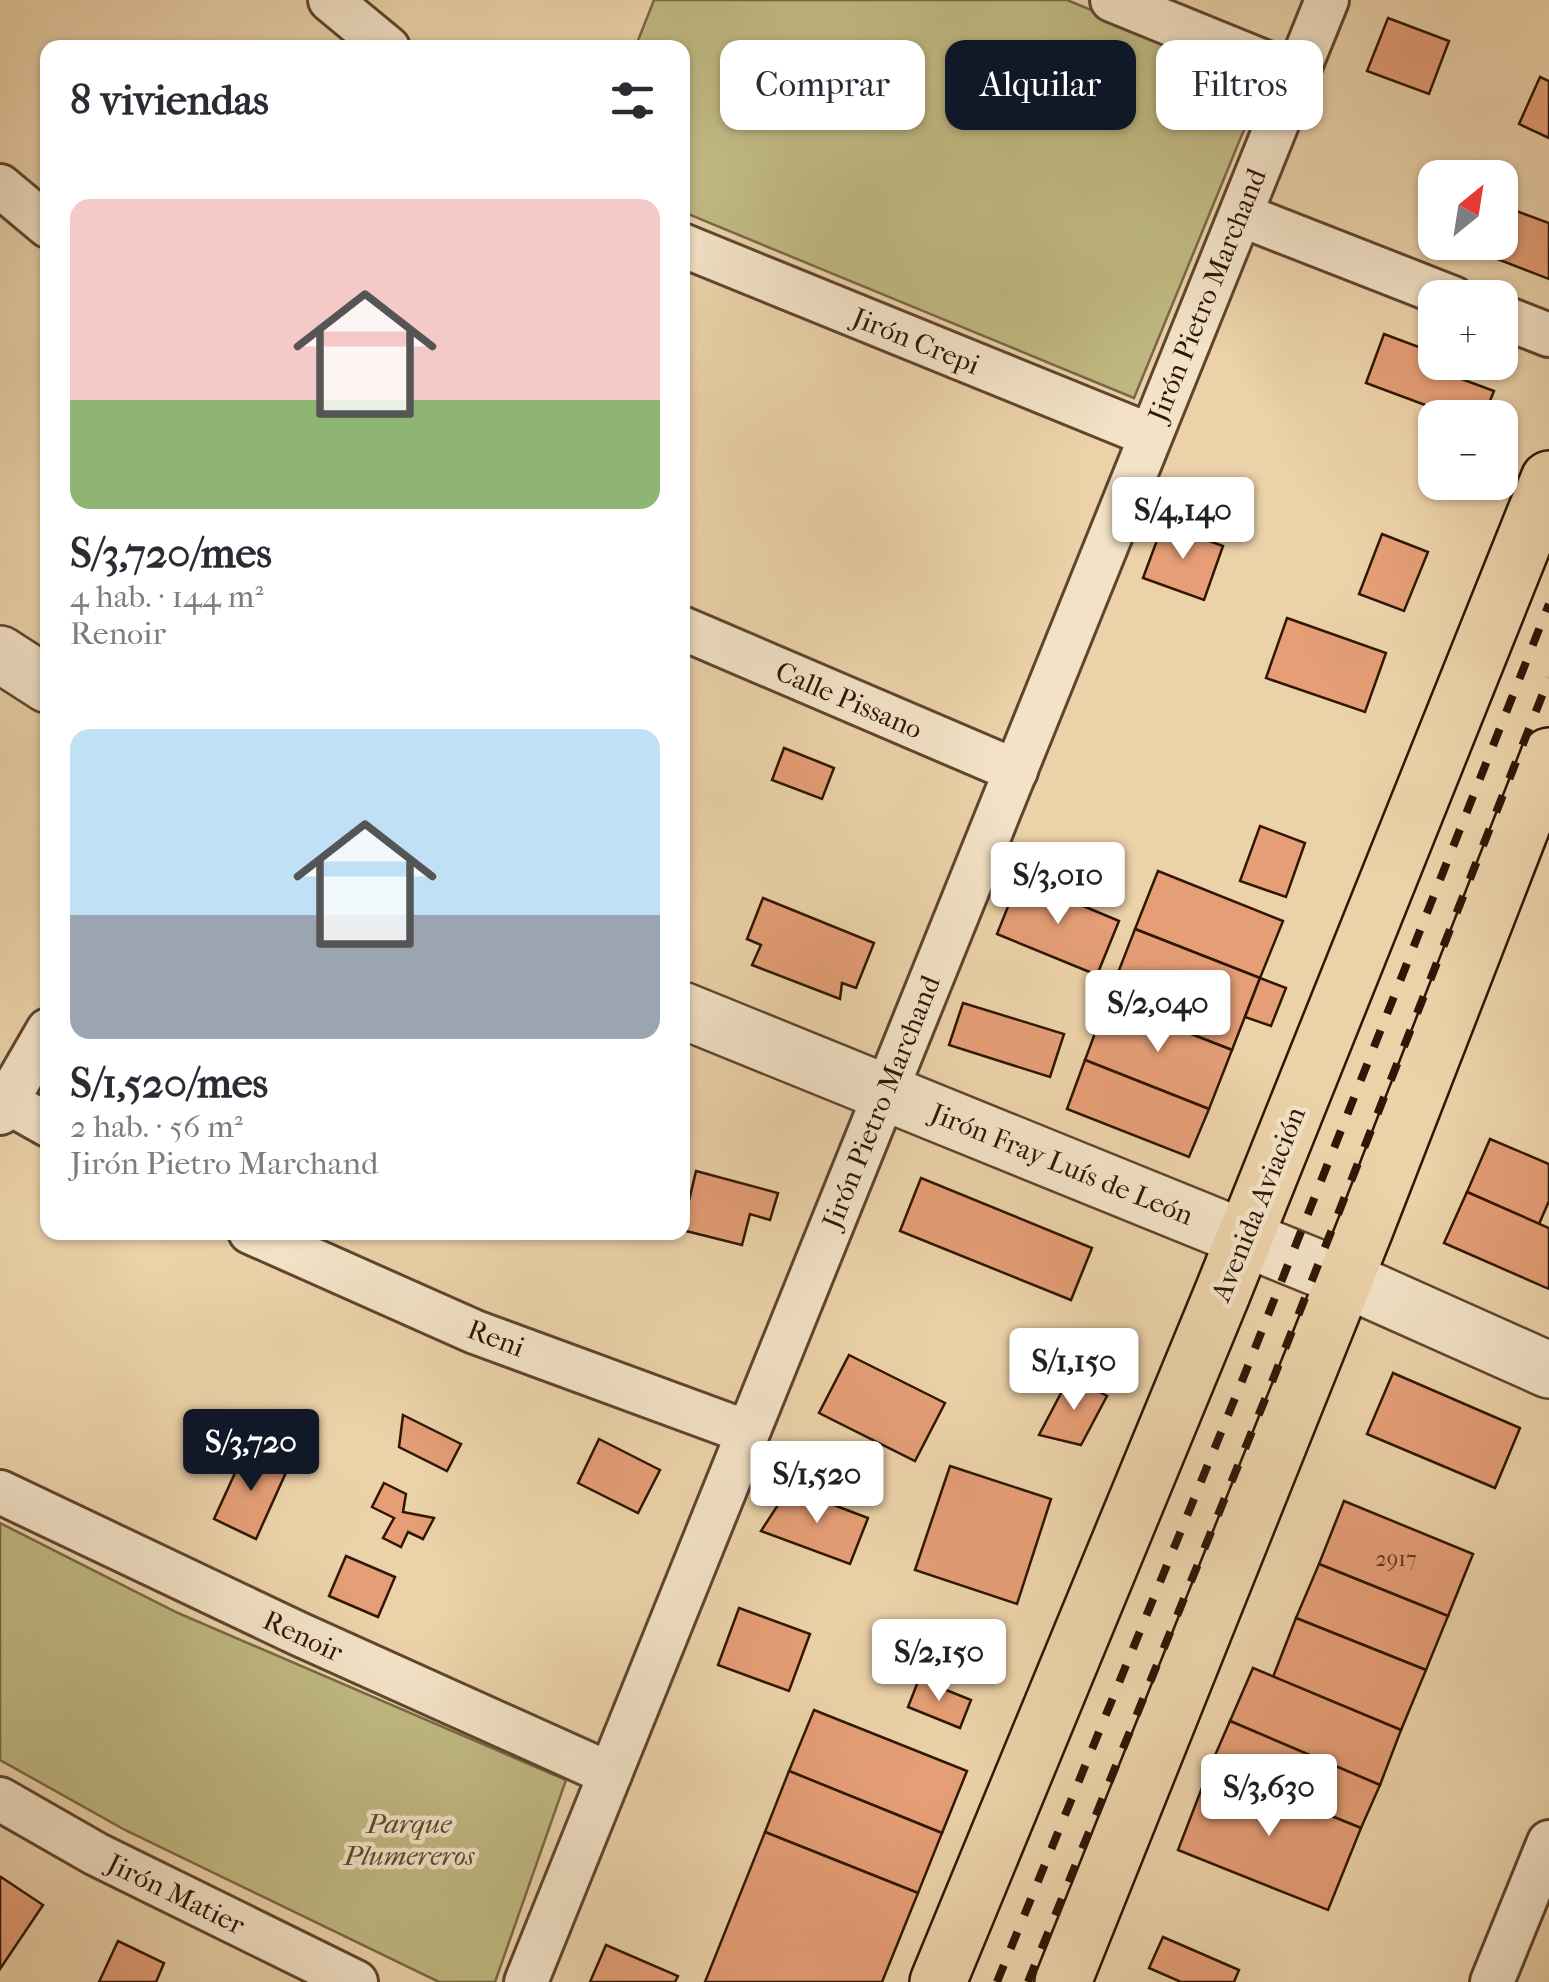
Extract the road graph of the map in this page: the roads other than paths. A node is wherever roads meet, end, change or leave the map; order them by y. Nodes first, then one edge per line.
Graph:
1 (330, 0) edge
2 (1112, 0) edge
3 (1327, 0) edge
4 (378, 40) edge
5 (1210, 40) edge
6 (1310, 40) edge
7 (1274, 130) edge
8 (0, 186) edge
9 (1241, 214) junction
10 (40, 219) edge
11 (690, 248) edge
12 (1418, 284) edge
13 (1518, 323) edge
14 (1549, 335) edge
15 (1149, 436) junction
16 (1549, 478) edge
17 (690, 631) edge
18 (0, 654) edge
19 (40, 680) edge
20 (1549, 756) edge
21 (1016, 771) junction
22 (690, 1013) edge
23 (40, 1043) edge
24 (885, 1092) junction
25 (2, 1104) edge
26 (40, 1121) edge
27 (1244, 1239) junction
28 (268, 1240) edge
29 (1345, 1278) junction
30 (1549, 1370) edge
31 (747, 1432) junction
32 (0, 1492) edge
33 (610, 1774) junction
34 (0, 1799) edge
35 (1549, 1842) edge
36 (1536, 1914) edge
37 (356, 1982) edge
38 (526, 1982) edge
39 (938, 1982) edge
40 (1063, 1982) edge
41 (1492, 1982) edge

1 - 4 street
2 - 5 street
3 - 6 street, Jirón Pietro Marchand
7 - 9 street, Jirón Pietro Marchand
8 - 10 street
9 - 12 street
9 - 15 street, Jirón Pietro Marchand
11 - 15 street, Jirón Crepi
13 - 14 street
15 - 21 street, Jirón Pietro Marchand
16 - 27 main road, Avenida Aviación
17 - 21 street, Calle Pissano
18 - 19 street
20 - 29 main road
21 - 24 street, Jirón Pietro Marchand
22 - 24 street, Jirón Fray Luís de León
23 - 25 street
24 - 27 street, Jirón Fray Luís de León
24 - 31 street, Jirón Pietro Marchand
25 - 26 street
27 - 29 street, Jirón Fray Luís de León
27 - 39 main road, Avenida Aviación
28 - 31 street, Reni
29 - 30 street, Jirón Fray Luís de León
29 - 40 main road
31 - 33 street, Jirón Pietro Marchand
32 - 33 street, Renoir
33 - 38 street, Jirón Pietro Marchand
34 - 37 street, Jirón Matier
35 - 36 street
36 - 41 street

